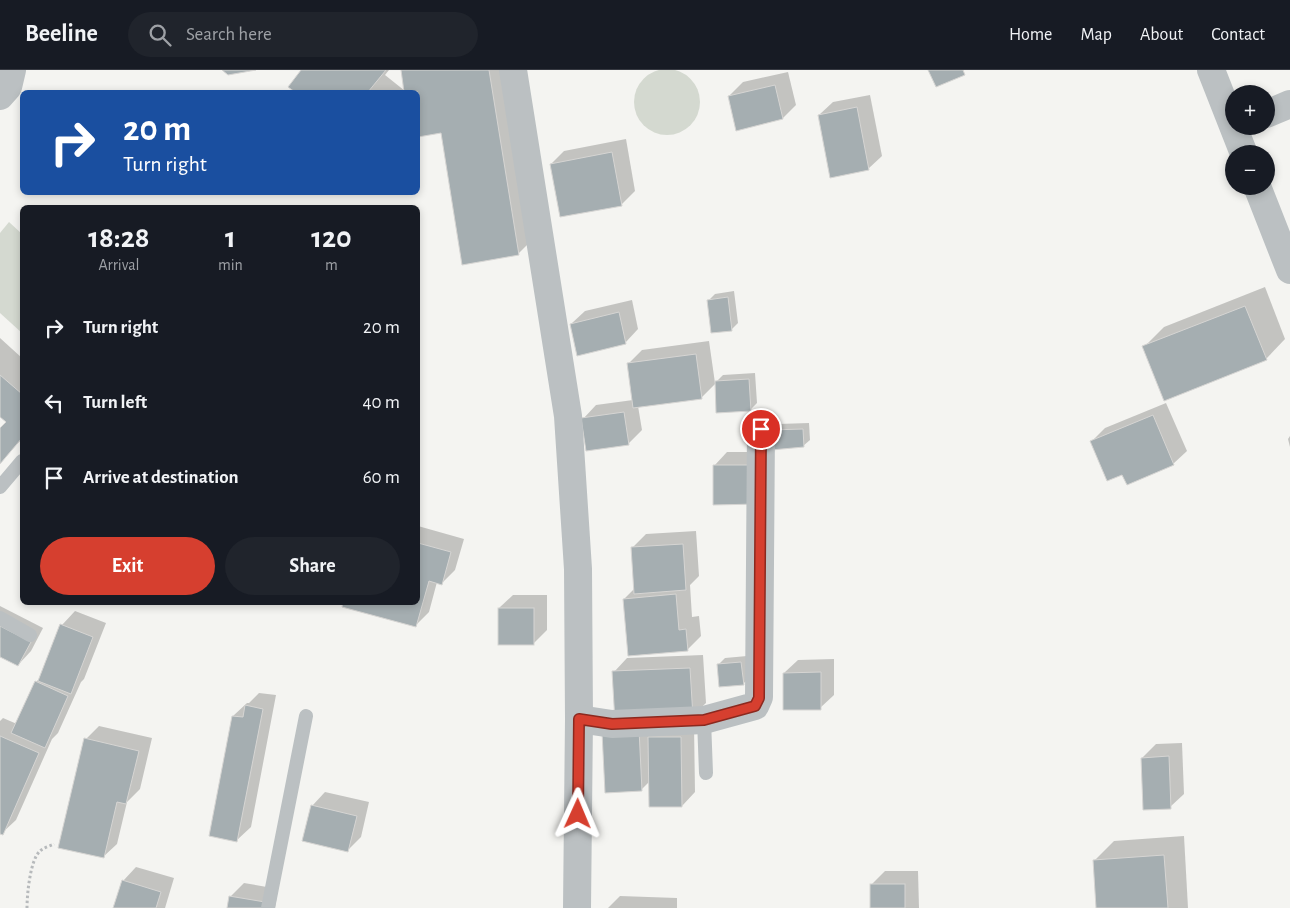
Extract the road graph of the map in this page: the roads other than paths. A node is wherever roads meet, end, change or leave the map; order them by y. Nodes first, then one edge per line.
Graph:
1 (12, 70) edge
2 (513, 70) edge
3 (1211, 70) edge
4 (0, 96) edge
5 (1225, 103) edge
6 (1290, 104) edge
7 (1275, 110) edge
8 (1261, 195) edge
9 (1290, 270) edge
10 (761, 429) dead end
11 (20, 463) edge
12 (0, 487) edge
13 (0, 618) edge
14 (30, 635) dead end
15 (306, 716) dead end
16 (579, 719) junction
17 (704, 720) junction
18 (706, 773) dead end
19 (268, 908) edge
20 (577, 908) edge

1 - 4 street
2 - 16 street
3 - 5 street
6 - 7 street
8 - 9 street
10 - 17 street
11 - 12 lane
13 - 14 lane
15 - 19 lane
16 - 17 street
16 - 20 street
17 - 18 lane

